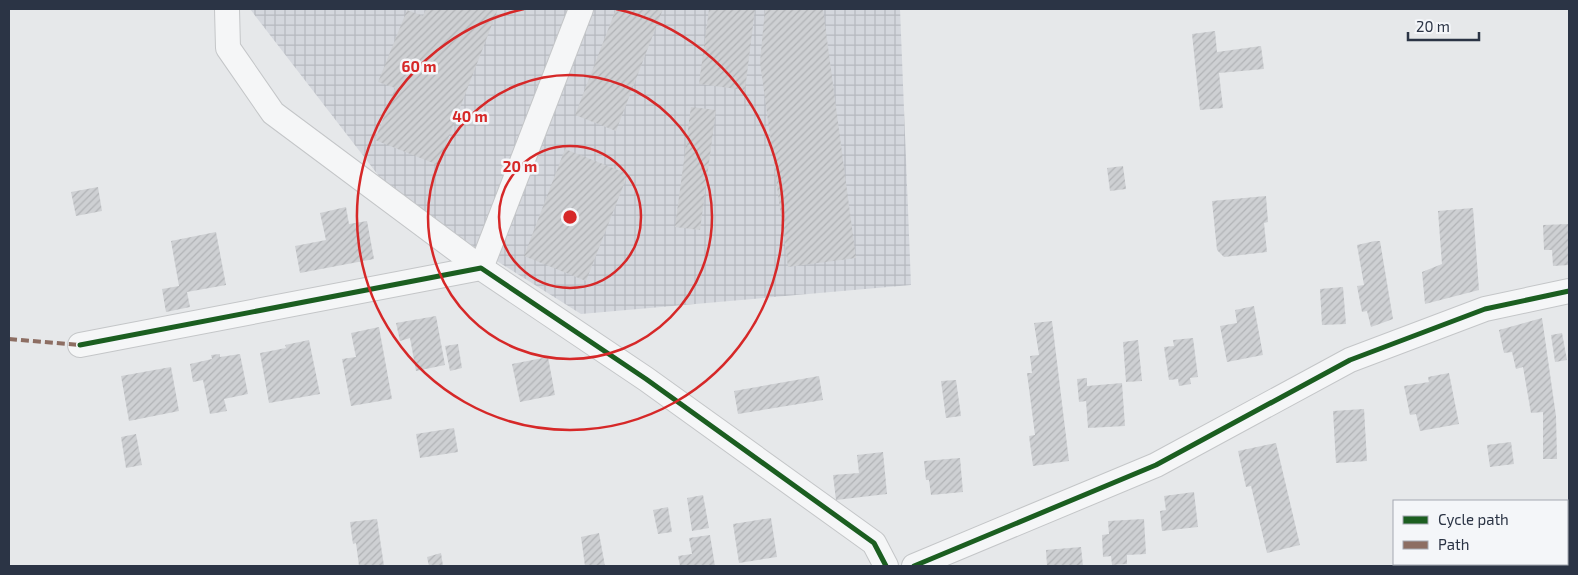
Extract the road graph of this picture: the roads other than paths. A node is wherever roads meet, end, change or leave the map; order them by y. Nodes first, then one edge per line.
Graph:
1 (227, 9) edge
2 (581, 9) edge
3 (481, 268) junction
4 (1569, 291) edge
5 (80, 345) dead end
6 (886, 566) edge
7 (914, 566) edge

1 - 3 street
2 - 3 street
3 - 5 street
3 - 6 street
4 - 7 street

